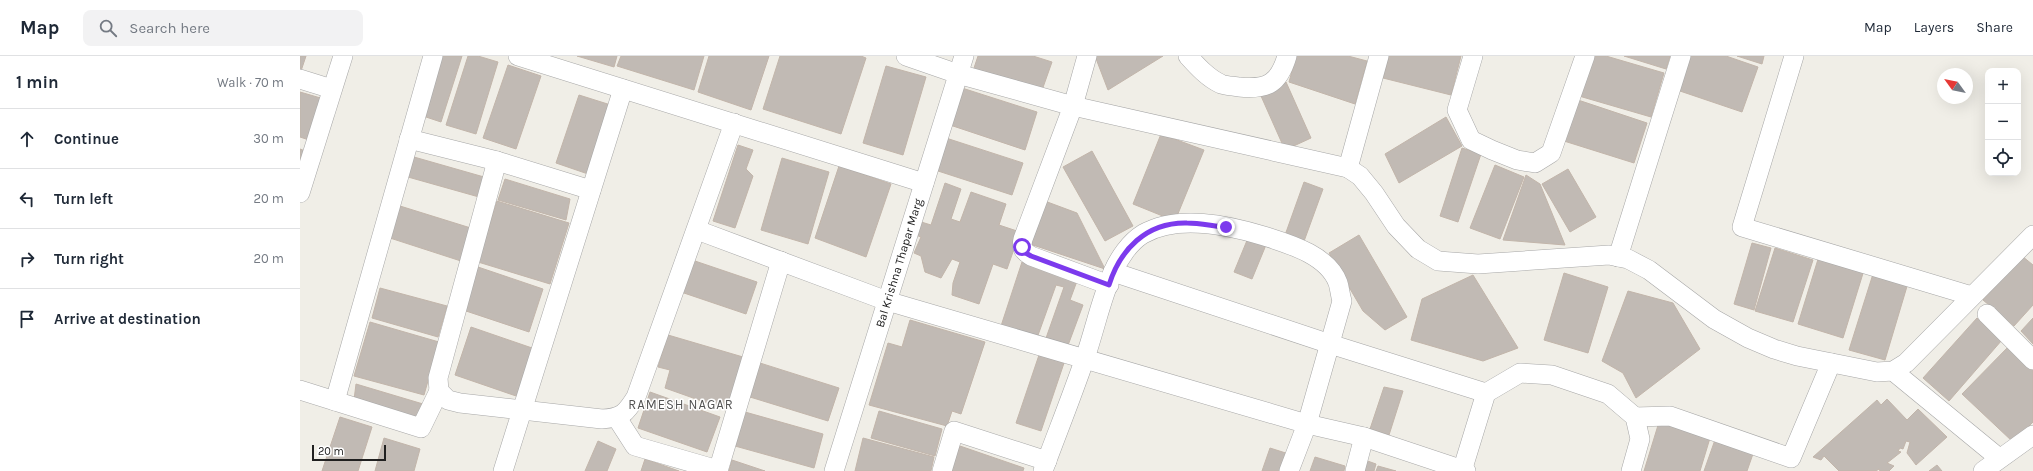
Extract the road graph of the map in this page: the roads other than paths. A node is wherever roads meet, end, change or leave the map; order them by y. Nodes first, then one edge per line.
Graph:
1 (342, 56) edge
2 (433, 56) edge
3 (518, 56) edge
4 (906, 56) edge
5 (1086, 56) edge
6 (1188, 56) edge
7 (1287, 56) edge
8 (1380, 56) edge
9 (1473, 56) edge
10 (1585, 56) edge
11 (1681, 56) edge
12 (1794, 56) edge
13 (548, 60) edge
14 (961, 65) edge
15 (300, 80) edge
16 (332, 89) junction
17 (623, 89) junction
18 (1073, 106) junction
19 (734, 123) junction
20 (409, 139) junction
21 (497, 161) junction
22 (1348, 168) junction
23 (924, 183) junction
24 (591, 190) junction
25 (300, 193) edge
26 (697, 230) junction
27 (2033, 235) edge
28 (1618, 257) junction
29 (781, 261) junction
30 (1111, 278) junction
31 (1972, 296) junction
32 (887, 301) junction
33 (1987, 314) dead end
34 (1330, 344) junction
35 (1085, 358) junction
36 (2033, 360) edge
37 (1831, 363) junction
38 (1893, 371) junction
39 (300, 390) edge
40 (439, 391) junction
41 (1486, 393) junction
42 (335, 401) junction
43 (521, 411) junction
44 (1635, 417) junction
45 (617, 418) junction
46 (1307, 424) junction
47 (2033, 435) edge
48 (1364, 437) junction
49 (1999, 458) junction
50 (1045, 466) edge
51 (718, 470) edge
52 (503, 471) edge
53 (834, 471) edge
54 (942, 471) edge
55 (1289, 471) edge
56 (1355, 471) edge
57 (1463, 471) edge
58 (1631, 471) edge
59 (1983, 471) edge

1 - 16 street
2 - 20 street
3 - 13 street
4 - 14 street
5 - 18 street
6 - 7 street
8 - 22 street
9 - 10 street
11 - 28 street
12 - 31 street
13 - 17 street
14 - 18 street
14 - 23 street, Bal Krishna Thapar Marg
15 - 16 street
16 - 25 street
17 - 19 street
17 - 24 street
18 - 22 street
18 - 30 street
19 - 23 street
19 - 26 street
20 - 21 street
20 - 42 street
21 - 24 street
21 - 40 street
22 - 28 street
23 - 32 street, Bal Krishna Thapar Marg
24 - 43 street
26 - 29 street
26 - 45 street
27 - 31 street
28 - 37 street
29 - 32 street
29 - 51 street
30 - 34 street
30 - 34 street
30 - 35 street
31 - 38 street
32 - 35 street
32 - 53 street, Bal Krishna Thapar Marg
33 - 36 street
34 - 41 street
34 - 46 street
35 - 46 street
35 - 50 street
37 - 38 street
37 - 44 street
38 - 49 street
39 - 42 street
40 - 42 street
40 - 43 street
41 - 44 street
41 - 57 street
43 - 45 street
43 - 52 street
44 - 58 street
45 - 51 street
46 - 48 street
46 - 55 street
47 - 49 street
48 - 56 street
48 - 57 street
49 - 59 street
50 - 54 street

